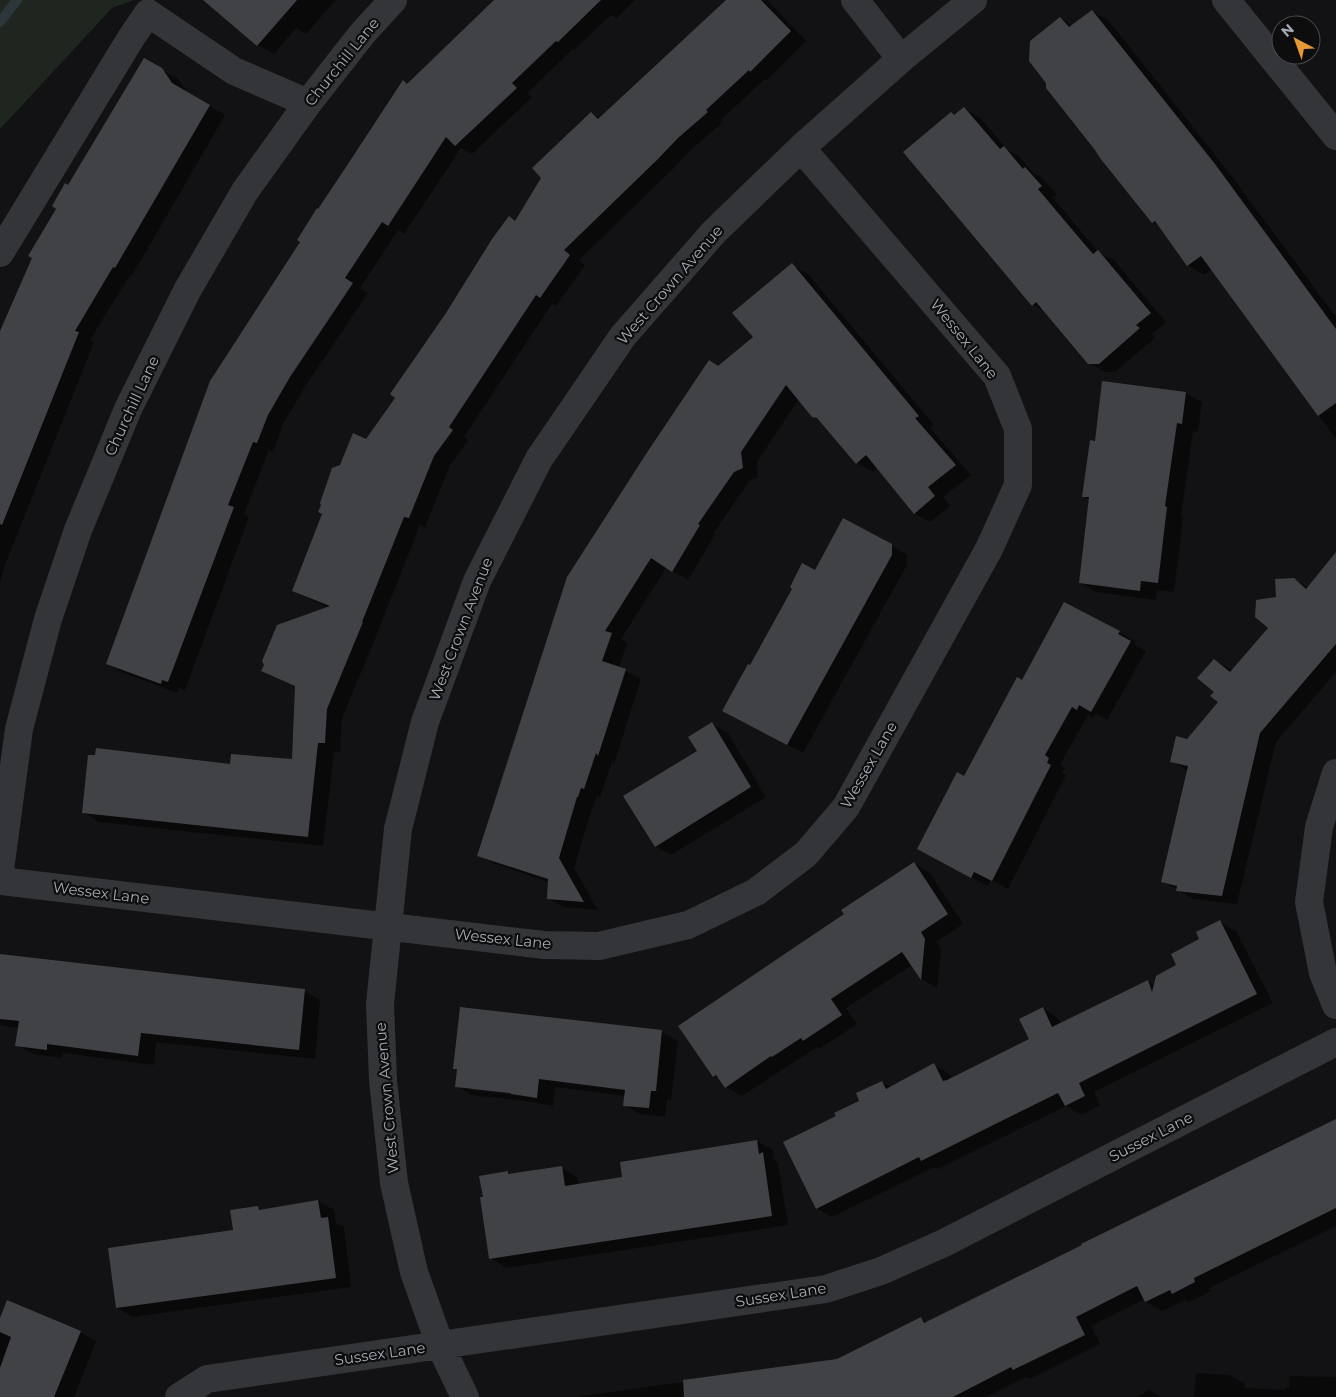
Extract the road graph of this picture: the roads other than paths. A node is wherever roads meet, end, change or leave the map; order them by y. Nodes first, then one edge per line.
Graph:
1 (393, 0) edge
2 (855, 0) edge
3 (973, 0) edge
4 (1226, 0) edge
5 (153, 7) edge
6 (901, 59) junction
7 (308, 103) junction
8 (1336, 136) edge
9 (801, 148) junction
10 (0, 253) edge
11 (1336, 773) edge
12 (0, 870) edge
13 (0, 881) edge
14 (388, 927) junction
15 (1336, 1005) edge
16 (1336, 1042) edge
17 (440, 1345) junction
18 (179, 1397) edge
19 (465, 1397) edge

1 - 7 street, Churchill Lane
2 - 6 street
3 - 6 street, West Crown Avenue
4 - 8 street
5 - 7 street
5 - 10 street
6 - 9 street, West Crown Avenue
7 - 12 street, Churchill Lane
9 - 14 street, West Crown Avenue
9 - 14 street, Wessex Lane
11 - 15 street
13 - 14 street, Wessex Lane
14 - 17 street, West Crown Avenue
16 - 17 street, Sussex Lane
17 - 18 street, Sussex Lane
17 - 19 street, West Crown Avenue

